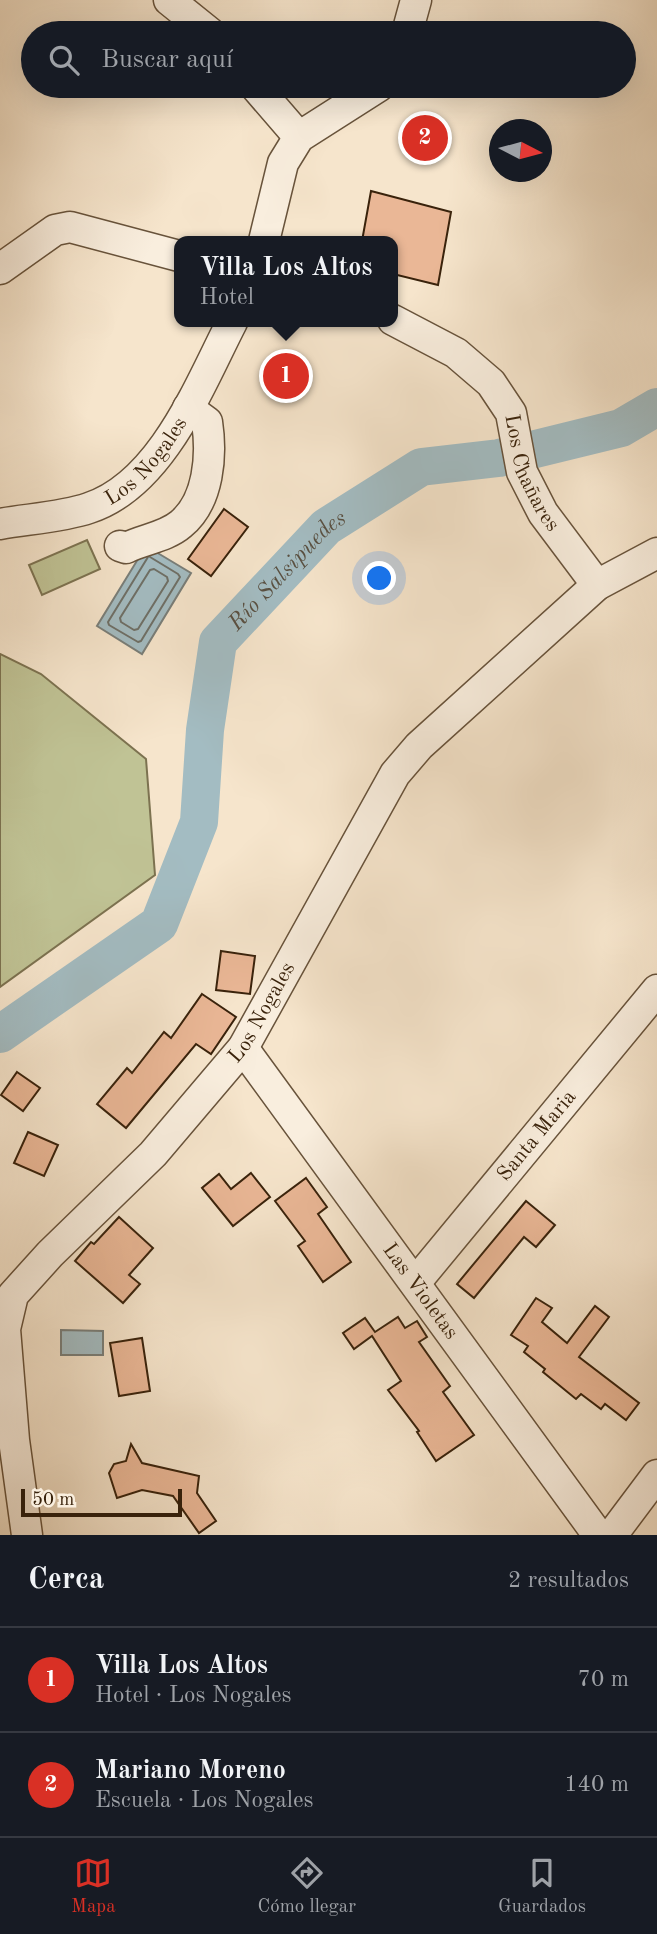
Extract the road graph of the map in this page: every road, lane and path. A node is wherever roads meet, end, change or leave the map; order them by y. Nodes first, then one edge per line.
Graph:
1 (169, 0) edge
2 (416, 0) edge
3 (195, 21) edge
4 (410, 21) edge
5 (265, 98) edge
6 (360, 98) edge
7 (299, 137) junction
8 (265, 236) edge
9 (174, 255) edge
10 (0, 269) edge
11 (398, 323) edge
12 (229, 327) edge
13 (188, 408) junction
14 (0, 524) edge
15 (120, 546) dead end
16 (657, 553) edge
17 (597, 585) junction
18 (657, 990) edge
19 (243, 1048) junction
20 (415, 1283) junction
21 (657, 1475) edge
22 (27, 1535) edge
23 (597, 1535) edge
24 (611, 1535) edge

1 - 3 street
2 - 4 street
5 - 7 street
6 - 7 street
7 - 8 street
9 - 10 street
11 - 17 street, Los Chañares
12 - 13 street, Los Nogales
13 - 14 street, Los Nogales
13 - 15 street
16 - 17 street, Los Nogales
17 - 19 street, Los Nogales
18 - 20 street, Santa Maria
19 - 20 street, Las Violetas
19 - 22 street, Los Nogales
20 - 23 street, Las Violetas
21 - 24 street

